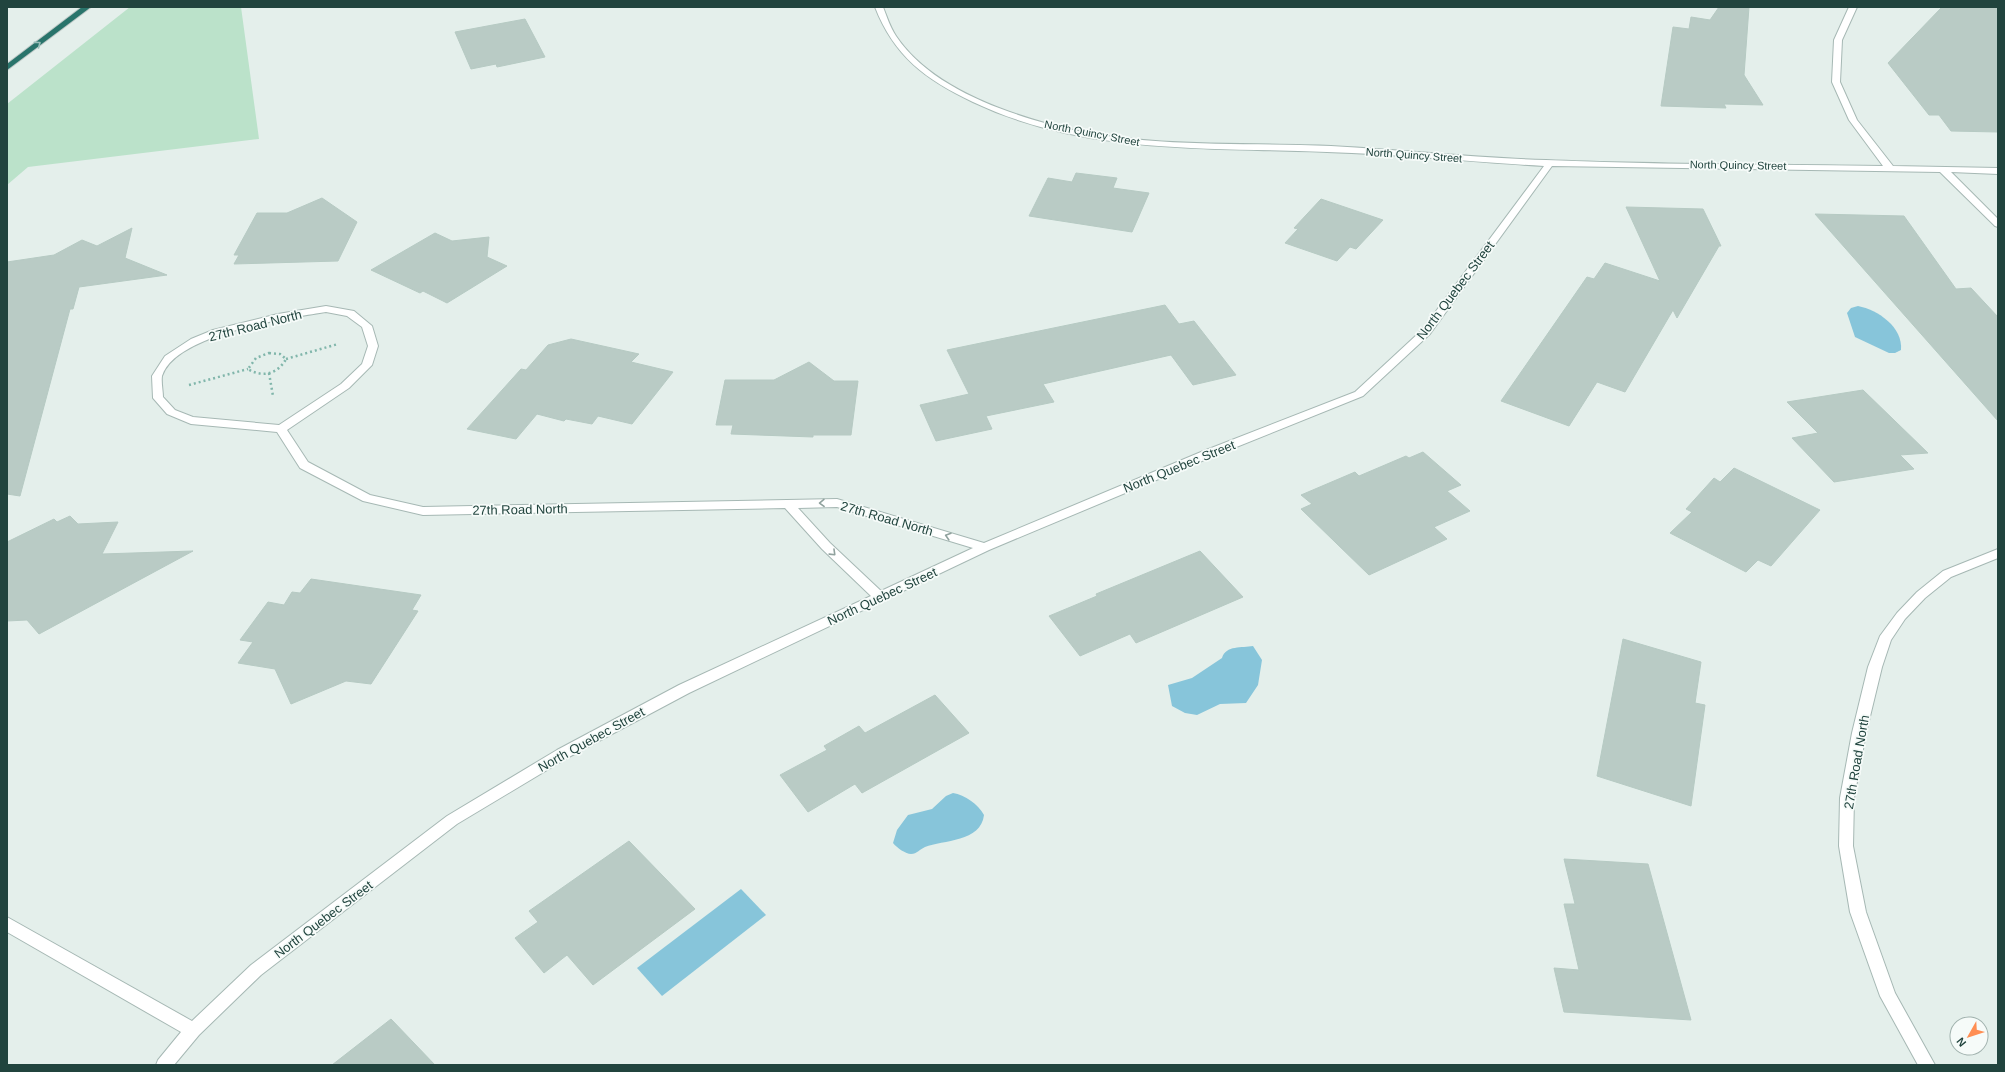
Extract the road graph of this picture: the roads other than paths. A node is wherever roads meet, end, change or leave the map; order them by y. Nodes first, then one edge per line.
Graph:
1 (87, 7) edge
2 (879, 7) edge
3 (1853, 7) edge
4 (7, 68) edge
5 (1550, 163) junction
6 (1889, 167) junction
7 (1942, 169) junction
8 (1998, 171) edge
9 (1998, 224) edge
10 (281, 429) junction
11 (788, 504) junction
12 (985, 547) junction
13 (1998, 553) edge
14 (880, 597) junction
15 (7, 924) edge
16 (193, 1030) junction
17 (164, 1065) edge
18 (1927, 1065) edge

4 -> 1 highway
2 - 5 street, North Quincy Street
3 - 6 street
5 - 6 street, North Quincy Street
5 - 12 street, North Quebec Street
6 - 7 street, North Quincy Street
7 - 8 street, North Quincy Street
7 - 9 street
10 - 10 street, 27th Road North
10 - 11 street, 27th Road North
12 -> 11 street, 27th Road North
11 -> 14 street
12 - 14 street, North Quebec Street
13 - 18 street, 27th Road North
14 - 16 street, North Quebec Street
15 - 16 street
16 - 17 street, North Quebec Street

